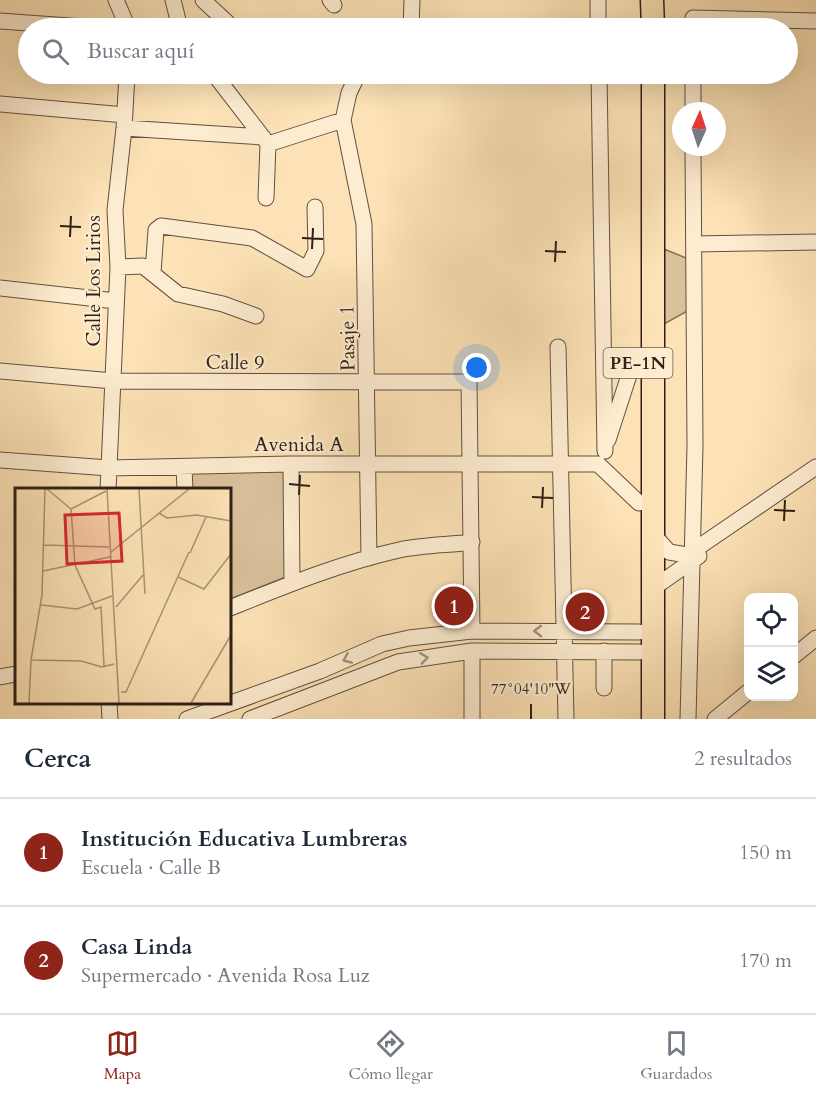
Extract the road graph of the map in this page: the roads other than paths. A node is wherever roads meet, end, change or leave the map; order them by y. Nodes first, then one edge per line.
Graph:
1 (116, 0) edge
2 (174, 0) edge
3 (203, 0) edge
4 (412, 0) edge
5 (598, 0) edge
6 (638, 0) edge
7 (652, 0) edge
8 (124, 18) edge
9 (178, 18) edge
10 (222, 18) edge
11 (409, 18) edge
12 (598, 18) edge
13 (638, 18) edge
14 (652, 18) edge
15 (0, 21) edge
16 (798, 21) edge
17 (816, 21) edge
18 (18, 22) edge
19 (127, 84) edge
20 (222, 84) edge
21 (353, 84) edge
22 (599, 84) edge
23 (638, 84) edge
24 (653, 84) edge
25 (693, 84) edge
26 (693, 102) edge
27 (0, 104) edge
28 (343, 120) junction
29 (125, 122) junction
30 (265, 141) junction
31 (693, 156) edge
32 (266, 198) dead end
33 (315, 207) dead end
34 (816, 242) edge
35 (694, 244) junction
36 (118, 267) junction
37 (153, 273) junction
38 (0, 288) edge
39 (116, 301) junction
40 (256, 316) dead end
41 (558, 347) dead end
42 (638, 359) junction
43 (0, 371) edge
44 (112, 381) junction
45 (369, 384) junction
46 (601, 458) junction
47 (0, 460) edge
48 (291, 464) junction
49 (471, 464) junction
50 (369, 465) junction
51 (560, 465) junction
52 (184, 467) junction
53 (816, 467) edge
54 (109, 468) junction
55 (816, 475) edge
56 (108, 488) edge
57 (185, 488) edge
58 (639, 503) junction
59 (652, 533) junction
60 (472, 542) junction
61 (693, 556) junction
62 (369, 558) junction
63 (292, 583) junction
64 (652, 589) junction
65 (231, 608) edge
66 (472, 631) junction
67 (564, 631) junction
68 (816, 639) edge
69 (639, 642) junction
70 (472, 651) junction
71 (566, 651) junction
72 (604, 651) junction
73 (798, 653) edge
74 (15, 674) edge
75 (0, 677) edge
76 (604, 688) dead end
77 (744, 695) edge
78 (231, 703) edge
79 (109, 704) edge
80 (229, 704) edge
81 (110, 719) edge
82 (187, 719) edge
83 (250, 719) edge
84 (472, 719) edge
85 (566, 719) edge
86 (639, 719) edge
87 (653, 719) edge
88 (688, 719) edge
89 (715, 719) edge

1 - 8 street
2 - 9 street
3 - 10 street
4 - 11 street
5 - 12 street
6 - 13 highway
7 - 14 highway
15 - 18 street
16 - 17 street
19 - 29 street, Calle Los Lirios
20 - 30 street
21 - 28 street
22 - 46 street
23 - 42 highway, PE-1N
24 - 59 highway, PE-1N
25 - 26 street
27 - 29 street
28 - 30 street
28 - 45 street, Pasaje 1
29 - 30 street
29 - 36 street, Calle Los Lirios
30 - 32 street
31 - 35 street
33 - 37 street
34 - 35 street
35 - 61 street
36 - 37 street
36 - 39 street, Calle Los Lirios
37 - 40 street
38 - 39 street
39 - 44 street, Calle Los Lirios
41 - 51 street
42 - 46 street
42 - 58 highway, PE-1N
43 - 44 street, Calle 9
44 - 45 street, Calle 9
44 - 54 street, Calle Los Lirios
45 - 49 street, Calle 9
45 - 50 street, Pasaje 1
46 - 51 street, Avenida A
46 - 58 street
47 - 54 street, Avenida A
48 - 50 street, Avenida A
48 - 52 street, Avenida A
48 - 63 street
49 - 50 street, Avenida A
49 - 51 street, Avenida A
49 - 60 street
50 - 62 street, Pasaje 1
51 - 67 street
52 - 54 street, Avenida A
52 - 57 street
53 - 61 street
54 - 56 street, Calle Los Lirios
55 - 61 street
58 - 69 highway, PE-1N
59 - 61 street
59 - 64 highway, PE-1N
60 - 62 street
60 - 66 street
61 - 64 street
61 - 88 street
62 - 63 street
63 - 65 street
64 - 87 highway, PE-1N
67 -> 66 street
66 -> 78 street
67 - 69 street
67 - 71 street
68 - 73 street
69 - 72 street
69 - 86 highway, PE-1N
70 - 71 street
83 -> 70 street
70 - 84 street
71 - 72 street
71 - 85 street
72 - 76 street
74 - 75 street
77 - 89 street
79 - 81 street
80 -> 82 street

